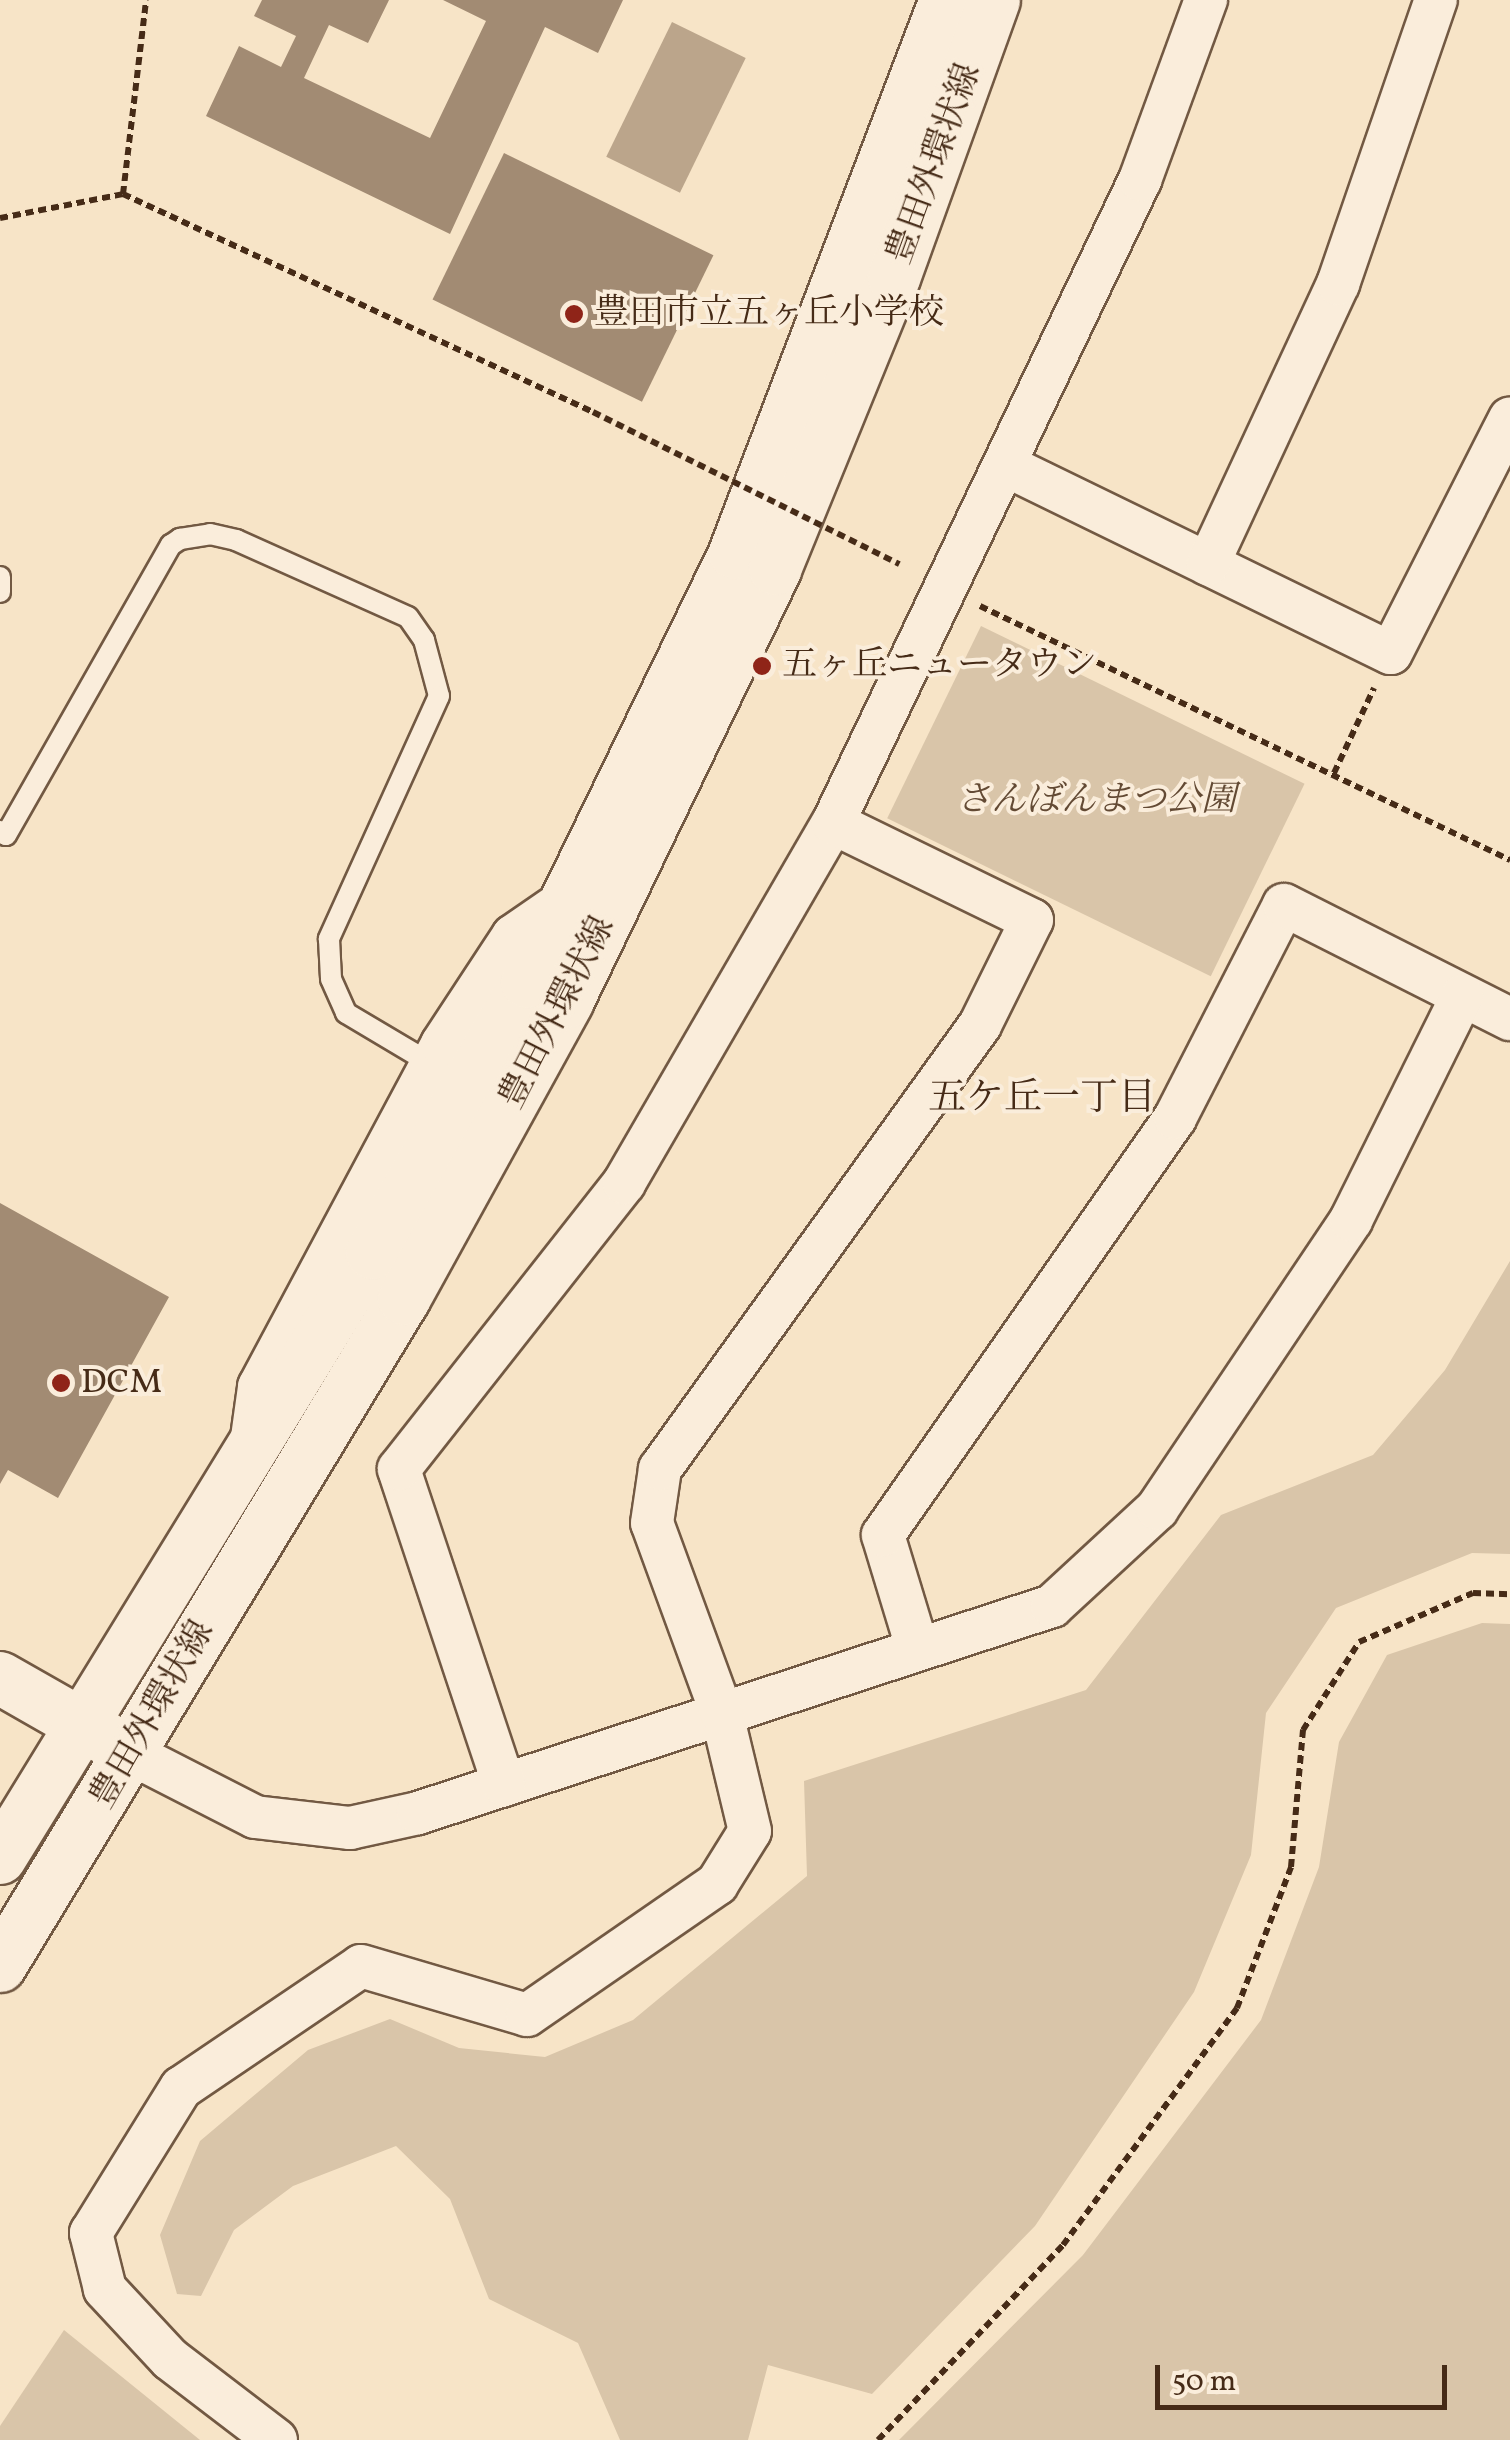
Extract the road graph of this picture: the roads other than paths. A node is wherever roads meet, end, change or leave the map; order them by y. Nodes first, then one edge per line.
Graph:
1 (946, 0) edge
2 (994, 0) edge
3 (1206, 0) edge
4 (1436, 0) edge
5 (1510, 418) edge
6 (1005, 465) junction
7 (1208, 564) junction
8 (0, 577) edge
9 (0, 592) edge
10 (833, 823) junction
11 (0, 831) edge
12 (568, 898) junction
13 (1462, 996) junction
14 (1510, 1019) edge
15 (432, 1064) junction
16 (251, 1450) junction
17 (917, 1647) junction
18 (0, 1678) edge
19 (722, 1714) junction
20 (84, 1725) junction
21 (130, 1753) junction
22 (504, 1785) junction
23 (0, 1858) edge
24 (0, 1966) edge
25 (276, 2440) edge

1 - 12 street, 豊田外環状線
2 - 21 street, 豊田外環状線
3 - 6 street
4 - 7 street
5 - 7 street
6 - 7 street
6 - 10 street
8 - 9 lane
10 - 19 street
10 - 22 street
11 - 15 lane
12 - 15 street
12 - 16 street, 豊田外環状線
13 - 14 street
13 - 17 street
13 - 17 street
15 - 16 street
16 - 20 street, 豊田外環状線
17 - 19 street
18 - 20 street
19 - 22 street
19 - 25 street
20 - 21 street
20 - 23 street, 豊田外環状線
21 - 22 street
21 - 24 street, 豊田外環状線

